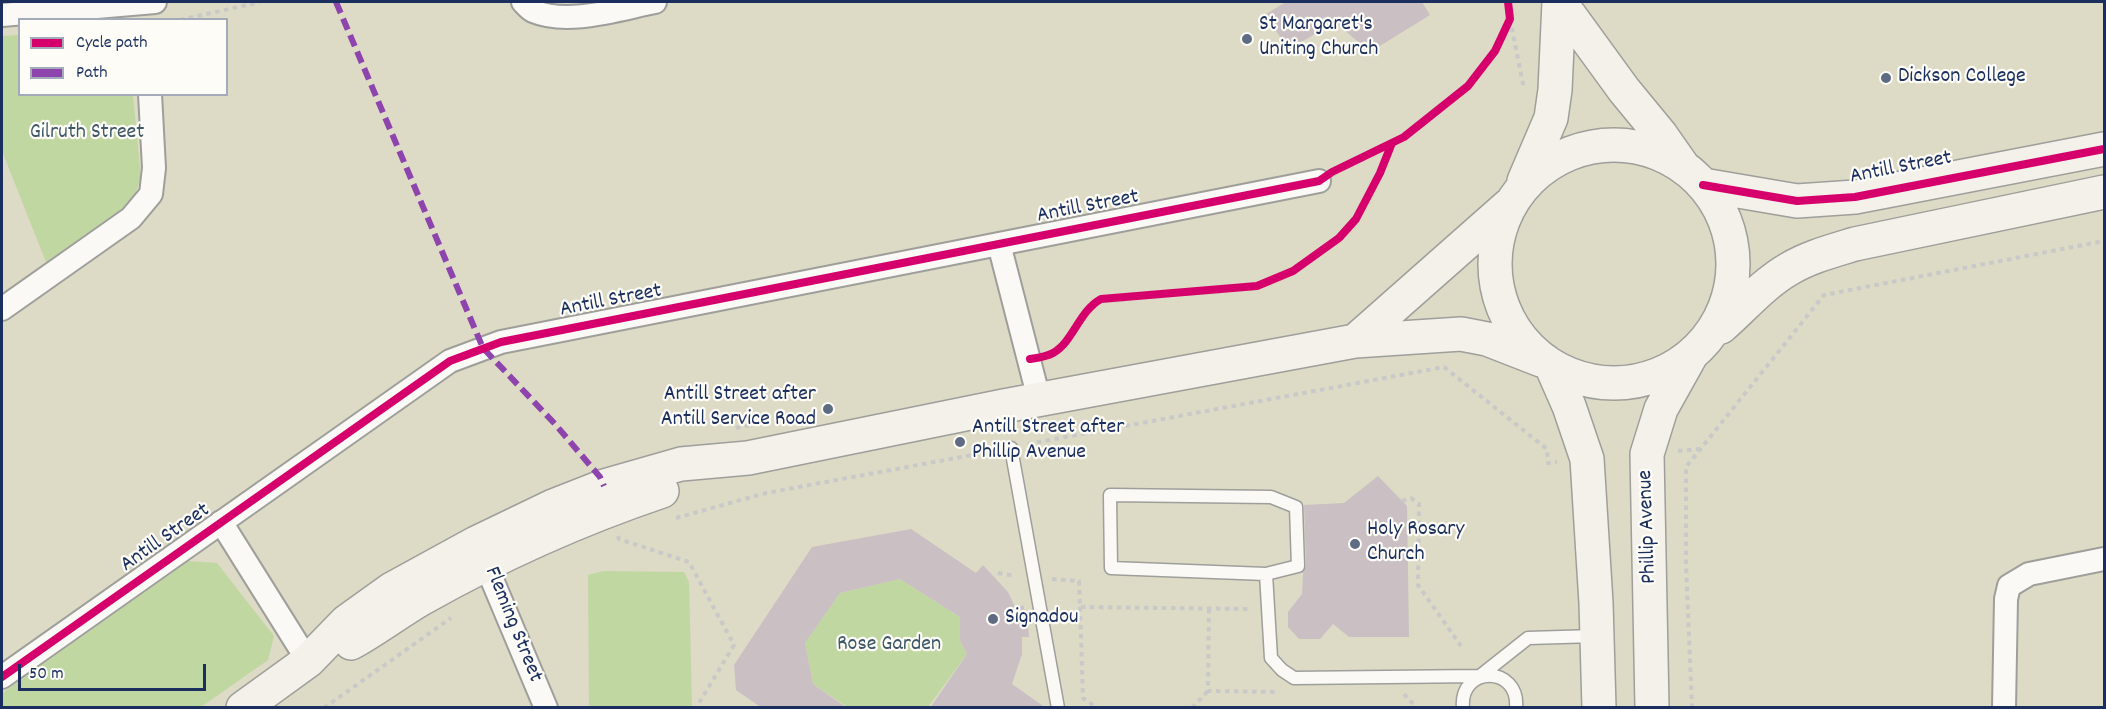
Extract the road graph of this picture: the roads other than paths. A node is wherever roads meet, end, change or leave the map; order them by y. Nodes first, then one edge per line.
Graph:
1 (523, 2) edge
2 (655, 2) edge
3 (1560, 2) edge
4 (147, 8) edge
5 (2, 15) edge
6 (150, 96) edge
7 (2104, 149) edge
8 (1692, 175) junction
9 (1319, 181) dead end
10 (2104, 192) edge
11 (1514, 197) junction
12 (999, 244) junction
13 (2, 309) edge
14 (1355, 341) junction
15 (1695, 351) junction
16 (1546, 362) junction
17 (1039, 399) junction
18 (1011, 448) road end
19 (748, 458) junction
20 (221, 522) junction
21 (481, 553) junction
22 (2104, 559) edge
23 (1266, 574) junction
24 (1597, 636) junction
25 (308, 661) junction
26 (1480, 676) junction
27 (2, 677) edge
28 (243, 708) edge
29 (546, 708) edge
30 (1058, 708) edge
31 (1463, 708) edge
32 (1516, 708) edge
33 (1599, 708) edge
34 (1652, 708) edge
35 (2004, 708) edge

1 - 2 street
3 - 8 main road
3 - 11 main road
4 - 5 street
6 - 13 street
7 - 8 main road, Antill Street
8 - 11 main road, Antill Street
8 - 15 main road
9 - 12 street, Antill Street
10 - 15 main road
11 - 14 main road
11 - 16 main road
12 - 17 street
12 - 20 street, Antill Street
14 - 16 main road
14 - 17 main road
15 - 16 main road
15 - 34 main road, Phillip Avenue
16 - 24 main road
17 - 19 main road
18 - 30 lane
19 - 21 main road
19 - 21 main road
20 - 25 street, Antill Street
20 - 27 street, Antill Street
21 - 25 main road
21 - 29 street, Fleming Street
22 - 35 street
23 - 23 lane
23 - 26 lane
24 - 26 lane
24 - 33 main road
25 - 28 main road
26 - 31 lane
26 - 32 lane

